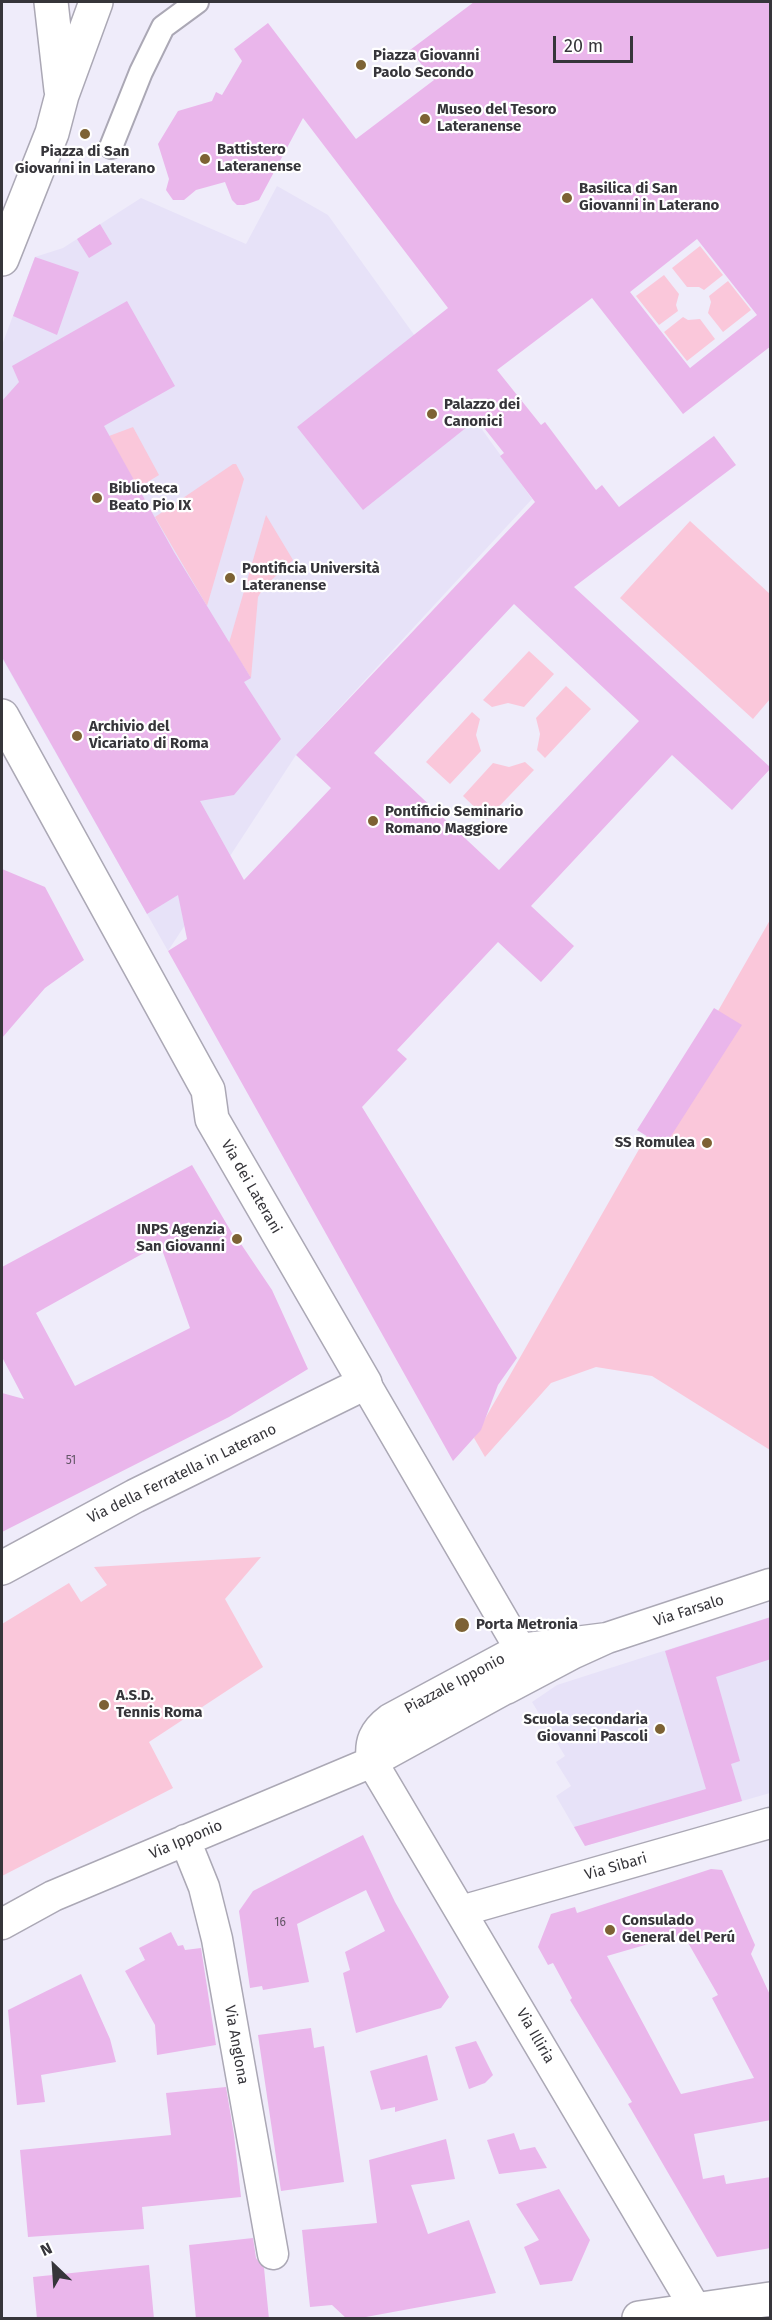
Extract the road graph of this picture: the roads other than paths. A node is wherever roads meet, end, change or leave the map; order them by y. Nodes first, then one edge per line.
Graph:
1 (51, 2) edge
2 (96, 2) edge
3 (197, 2) edge
4 (62, 95) junction
5 (111, 147) dead end
6 (2, 259) edge
7 (2, 716) edge
8 (365, 1383) junction
9 (2, 1568) edge
10 (771, 1584) edge
11 (607, 1638) junction
12 (520, 1649) junction
13 (503, 1690) junction
14 (372, 1762) junction
15 (771, 1823) edge
16 (185, 1840) junction
17 (461, 1911) junction
18 (2, 1924) edge
19 (273, 2254) dead end
20 (771, 2299) edge
21 (699, 2315) edge
22 (639, 2319) edge

1 - 4 main road
2 - 4 main road
3 - 5 street
4 - 6 main road
7 - 8 main road, Via dei Laterani
8 - 9 main road, Via della Ferratella in Laterano
8 - 12 street, Via dei Laterani
10 - 11 street, Via Farsalo
11 - 12 street, Via Farsalo
11 - 13 street, Via Farsalo
12 - 13 street, Piazzale Ipponio
12 - 14 street, Piazzale Ipponio
13 - 14 street, Piazzale Ipponio
14 - 16 street, Via Ipponio
14 - 17 street, Via Illiria
15 - 17 street, Via Sibari
16 - 18 street, Via Ipponio
16 - 19 street, Via Anglona
17 - 21 street, Via Illiria
20 - 21 main road
21 - 22 main road

